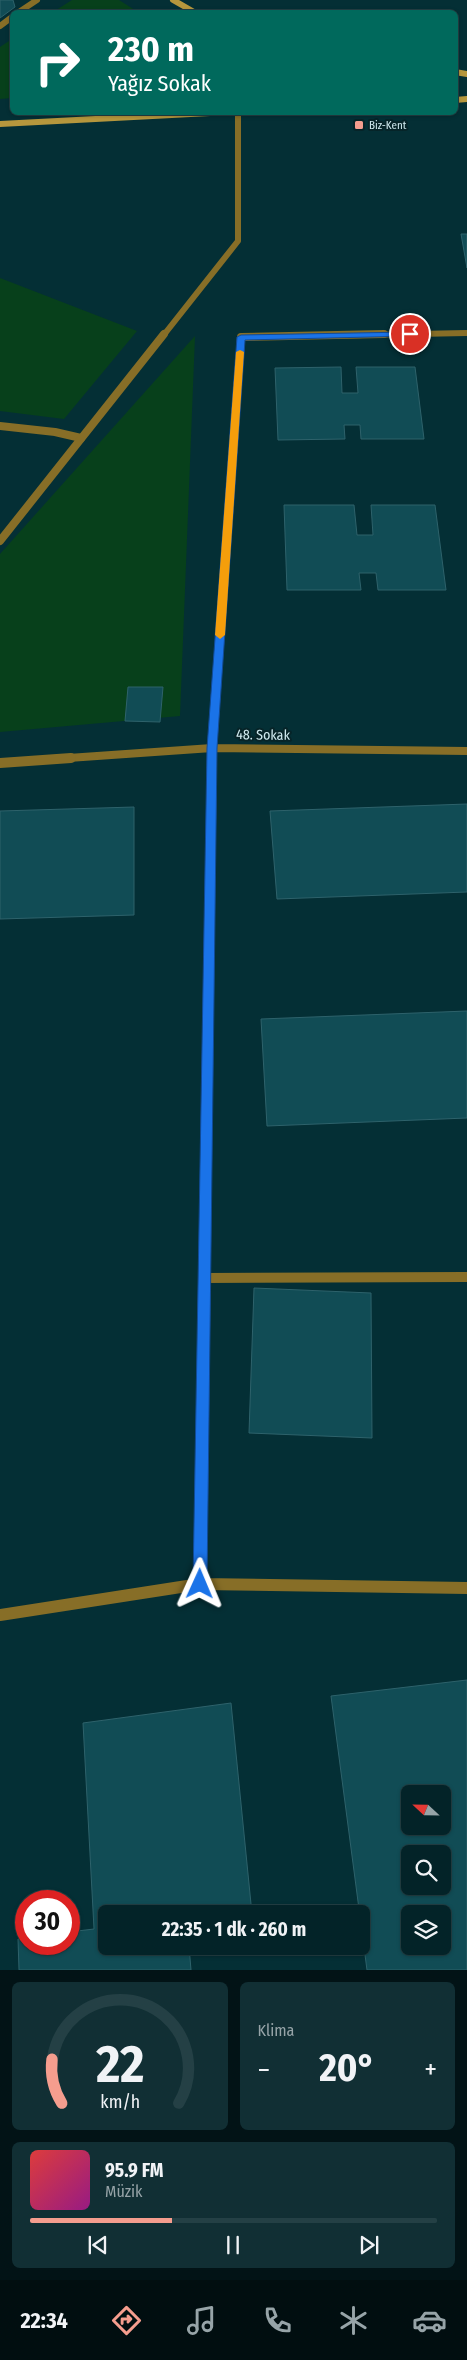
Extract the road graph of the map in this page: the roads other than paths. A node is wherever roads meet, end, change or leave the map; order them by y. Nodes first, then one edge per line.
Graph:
1 (37, 0) edge
2 (173, 0) edge
3 (22, 10) edge
4 (184, 10) edge
5 (121, 115) edge
6 (172, 115) edge
7 (238, 115) edge
8 (115, 118) junction
9 (0, 124) edge
10 (467, 333) edge
11 (0, 426) edge
12 (81, 438) junction
13 (0, 541) edge
14 (212, 748) junction
15 (467, 751) edge
16 (0, 763) edge
17 (466, 1277) edge
18 (204, 1278) junction
19 (200, 1584) junction
20 (467, 1588) edge
21 (0, 1615) edge

1 - 3 street
2 - 4 main road
5 - 8 main road
6 - 8 main road
7 - 12 street
8 - 9 main road
10 - 14 street
11 - 12 street
12 - 13 street
14 - 15 street, 48. Sokak
14 - 16 street, 48. Sokak
14 - 18 street
17 - 18 street
18 - 19 street
19 - 20 street
19 - 21 street

